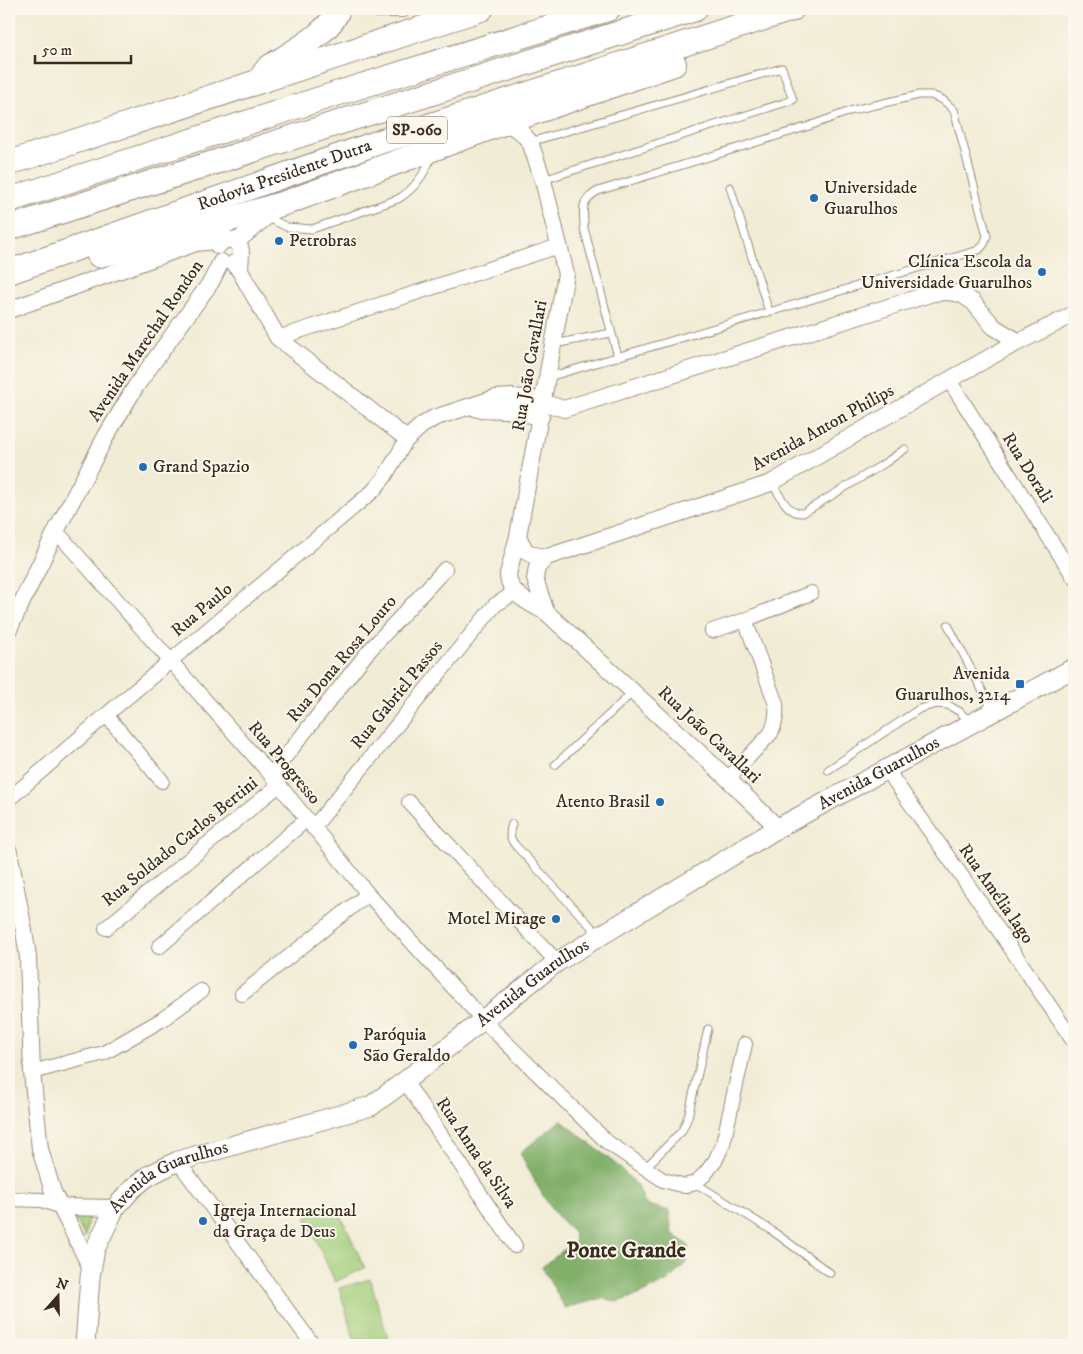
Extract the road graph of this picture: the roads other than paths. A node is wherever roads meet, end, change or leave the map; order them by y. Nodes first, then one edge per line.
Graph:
1 (338, 9) edge
2 (377, 9) edge
3 (403, 9) edge
4 (481, 9) edge
5 (608, 9) edge
6 (695, 9) edge
7 (792, 9) edge
8 (768, 18) junction
9 (257, 83) junction
10 (506, 122) junction
11 (530, 142) junction
12 (434, 148) junction
13 (9, 164) edge
14 (543, 180) junction
15 (730, 187) dead end
16 (9, 200) edge
17 (288, 202) junction
18 (265, 217) junction
19 (9, 228) edge
20 (558, 246) junction
21 (230, 255) junction
22 (45, 261) junction
23 (9, 272) edge
24 (9, 310) edge
25 (769, 312) junction
26 (1074, 314) edge
27 (994, 327) junction
28 (611, 333) junction
29 (278, 338) junction
30 (1019, 342) junction
31 (554, 344) junction
32 (1001, 351) junction
33 (618, 357) junction
34 (548, 377) junction
35 (949, 380) junction
36 (542, 410) junction
37 (407, 439) junction
38 (905, 449) dead end
39 (771, 483) junction
40 (56, 530) junction
41 (518, 536) junction
42 (547, 557) junction
43 (445, 569) dead end
44 (508, 574) junction
45 (1074, 577) edge
46 (535, 579) junction
47 (516, 592) junction
48 (811, 593) dead end
49 (546, 612) junction
50 (745, 620) junction
51 (948, 625) dead end
52 (9, 629) edge
53 (712, 631) dead end
54 (171, 661) junction
55 (1074, 668) edge
56 (633, 691) junction
57 (994, 711) junction
58 (106, 715) junction
59 (971, 723) junction
60 (555, 765) dead end
61 (828, 770) dead end
62 (886, 770) junction
63 (728, 779) junction
64 (275, 780) junction
65 (162, 781) dead end
66 (9, 799) edge
67 (409, 802) dead end
68 (310, 823) junction
69 (512, 824) dead end
70 (778, 828) junction
71 (9, 852) edge
72 (368, 894) junction
73 (106, 928) dead end
74 (600, 936) junction
75 (159, 947) dead end
76 (557, 962) junction
77 (201, 991) dead end
78 (242, 994) dead end
79 (483, 1020) junction
80 (708, 1029) dead end
81 (1074, 1042) edge
82 (745, 1044) dead end
83 (32, 1072) junction
84 (406, 1081) junction
85 (178, 1161) junction
86 (645, 1168) junction
87 (695, 1183) junction
88 (9, 1199) edge
89 (60, 1207) junction
90 (114, 1208) junction
91 (515, 1246) dead end
92 (91, 1268) junction
93 (830, 1273) dead end
94 (85, 1345) edge
95 (313, 1345) edge

1 - 9 highway
2 - 3 street
4 - 9 highway
5 - 16 highway
6 - 19 highway, Rodovia Presidente Dutra / SP-060
7 - 8 highway, Rodovia Presidente Dutra / SP-060
8 - 10 highway
8 - 22 highway, Rodovia Presidente Dutra / SP-060
9 - 13 highway
10 - 11 street, Rua João Cavallari
10 - 12 highway
11 - 14 street, Rua João Cavallari
11 - 14 lane
12 - 17 highway
12 - 18 lane
14 - 20 street, Rua João Cavallari
15 - 25 lane
17 - 18 street
17 - 22 highway
18 - 21 street
20 - 29 street
20 - 31 street, Rua João Cavallari
21 - 24 street
21 - 29 street
21 - 40 street, Avenida Marechal Rondon
22 - 23 highway, Rodovia Presidente Dutra / SP-060
25 - 28 lane
25 - 33 lane
26 - 30 street, Avenida Anton Philips
27 - 30 street
27 - 32 street
27 - 36 street
28 - 31 lane
28 - 33 lane
29 - 37 street
30 - 32 street, Avenida Anton Philips
31 - 34 street, Rua João Cavallari
32 - 35 street, Avenida Anton Philips
33 - 34 lane
34 - 36 street, Rua João Cavallari
35 - 39 street, Avenida Anton Philips
35 - 45 street, Rua Dorali
36 - 37 street
36 - 41 street, Rua João Cavallari
37 - 54 street, Rua Paulo
38 - 39 lane
39 - 42 street, Avenida Anton Philips
40 - 52 street, Avenida Marechal Rondon
40 - 54 street, Rua Progresso
41 - 42 street
41 - 44 street, Rua João Cavallari
42 - 46 street
43 - 64 street, Rua Dona Rosa Louro
44 - 46 street
44 - 47 street
46 - 49 street, Rua João Cavallari
47 - 49 street, Rua João Cavallari
47 - 68 street, Rua Gabriel Passos
48 - 50 street
49 - 56 street, Rua João Cavallari
50 - 53 street
50 - 63 street
51 - 57 lane
54 - 58 street, Rua Paulo
54 - 64 street, Rua Progresso
55 - 57 main road, Avenida Guarulhos
56 - 60 lane
56 - 63 street, Rua João Cavallari
57 - 59 main road, Avenida Guarulhos
58 - 65 street
58 - 66 street, Rua Paulo
59 - 61 lane
59 - 62 main road, Avenida Guarulhos
62 - 70 main road, Avenida Guarulhos
62 - 81 street, Rua Amélia lago
63 - 70 street, Rua João Cavallari
64 - 68 street, Rua Progresso
64 - 73 street, Rua Soldado Carlos Bertini
67 - 76 street
68 - 72 street, Rua Progresso
68 - 75 street, Rua Gabriel Passos
69 - 74 lane
70 - 74 main road, Avenida Guarulhos
71 - 83 street
72 - 78 street
72 - 79 street, Rua Progresso
74 - 76 main road, Avenida Guarulhos
76 - 79 main road, Avenida Guarulhos
77 - 83 street
79 - 84 main road, Avenida Guarulhos
79 - 86 street, Rua Progresso
80 - 86 lane
82 - 87 street
83 - 89 street
84 - 85 main road, Avenida Guarulhos
84 - 91 street, Rua Anna da Silva
85 - 90 main road, Avenida Guarulhos
85 - 95 street
86 - 87 street, Rua Progresso
87 - 93 lane
88 - 89 street
89 - 90 street
89 - 92 street
90 - 92 main road, Avenida Guarulhos
92 - 94 main road, Avenida Guarulhos

